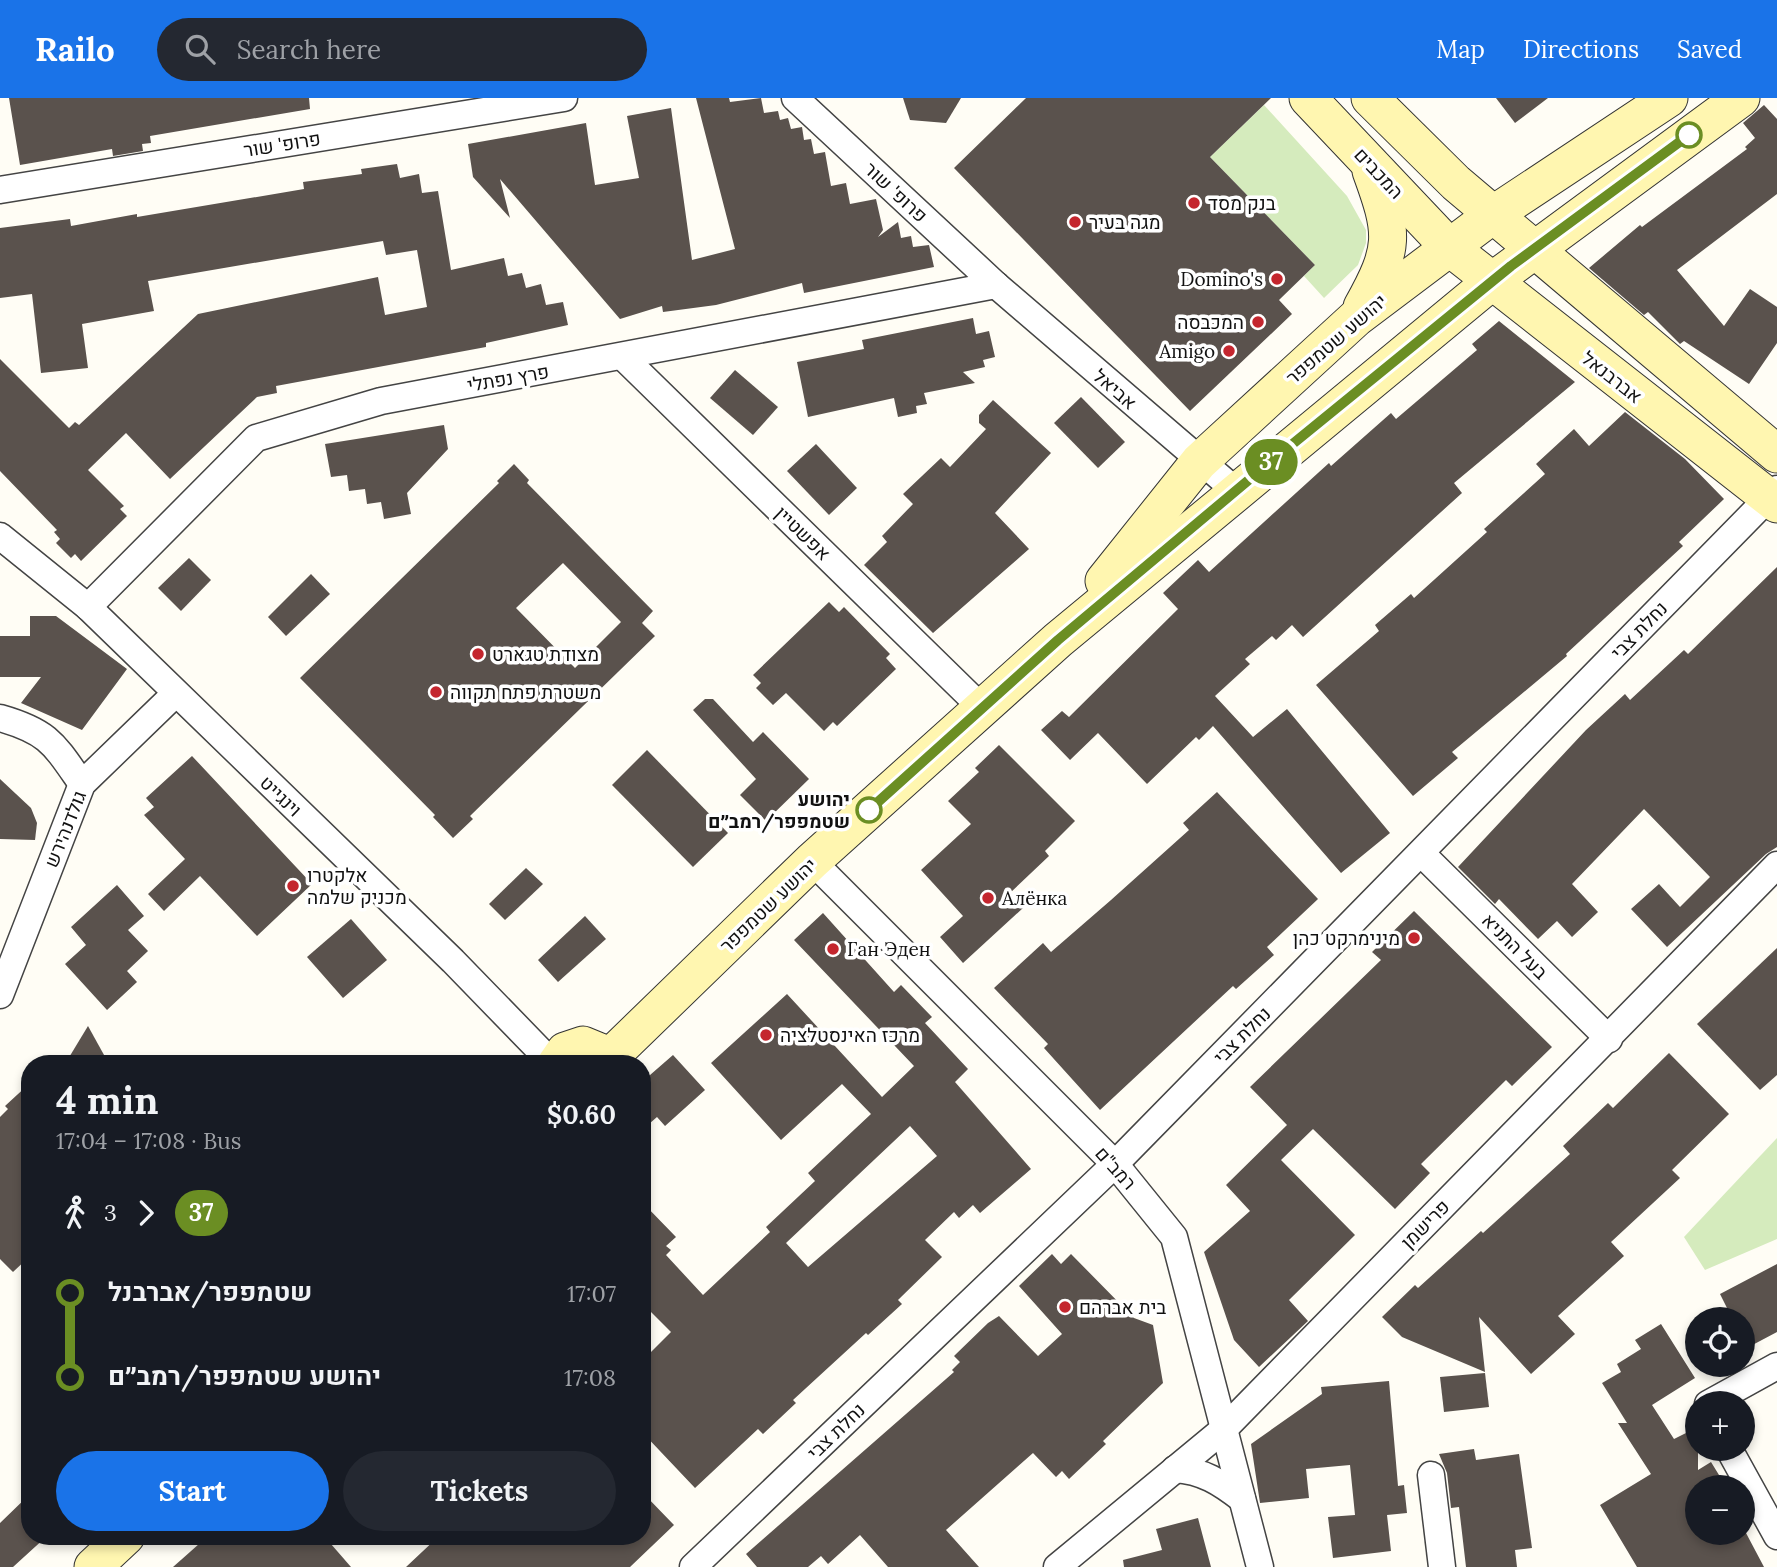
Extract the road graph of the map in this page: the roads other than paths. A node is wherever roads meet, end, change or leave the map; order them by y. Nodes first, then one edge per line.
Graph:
1 (564, 98) edge
2 (795, 98) edge
3 (1308, 98) edge
4 (1370, 98) edge
5 (1669, 98) edge
6 (1741, 98) edge
7 (1367, 160) junction
8 (0, 190) edge
9 (1494, 214) junction
10 (1449, 247) junction
11 (1534, 249) junction
12 (1491, 282) junction
13 (996, 285) junction
14 (1356, 318) junction
15 (624, 357) junction
16 (1777, 454) edge
17 (1199, 462) junction
18 (1236, 491) junction
19 (1774, 497) edge
20 (0, 537) edge
21 (88, 607) junction
22 (1058, 640) junction
23 (175, 694) junction
24 (982, 708) junction
25 (0, 718) edge
26 (82, 784) junction
27 (1422, 853) junction
28 (812, 861) junction
29 (1777, 865) edge
30 (0, 995) edge
31 (1609, 1039) junction
32 (546, 1055) edge
33 (562, 1055) edge
34 (602, 1055) edge
35 (614, 1055) edge
36 (1115, 1164) junction
37 (1208, 1365) junction
38 (1777, 1366) edge
39 (1264, 1387) junction
40 (1732, 1391) edge
41 (1224, 1429) junction
42 (1736, 1461) edge
43 (1175, 1469) junction
44 (1431, 1475) dead end
45 (1242, 1499) junction
46 (1777, 1536) edge
47 (116, 1545) edge
48 (93, 1567) edge
49 (693, 1567) edge
50 (1057, 1567) edge
51 (1260, 1567) edge
52 (1442, 1567) edge

1 - 8 street, פרופ' שור
2 - 13 street, פרופ' שור
3 - 7 street, המכבים
4 - 9 street
5 - 9 street, יהושע שטמפפר
6 - 11 street, יהושע שטמפפר
7 - 10 street, המכבים
7 - 14 street
9 - 10 street, יהושע שטמפפר
9 - 11 street
10 - 12 street, אברבנאל
10 - 14 street, יהושע שטמפפר
11 - 12 street, יהושע שטמפפר
11 - 16 street
12 - 18 street, יהושע שטמפפר
12 - 19 street, אברבנאל
13 - 15 street, פרץ נפתלי
13 - 17 street, אביאל
14 - 17 street, יהושע שטמפפר
15 - 21 street, פרץ נפתלי
15 - 24 street, אפשטיין
17 - 18 street, אביאל
17 - 22 street, יהושע שטמפפר
18 - 22 street, יהושע שטמפפר
19 - 27 street, נחלת צבי
20 - 21 street, וינגייט
21 - 23 street, וינגייט
22 - 24 street, יהושע שטמפפר
23 - 26 street, גולדנהירש
23 - 32 street, וינגייט
24 - 28 street, יהושע שטמפפר
25 - 26 street
26 - 30 street, גולדנהירש
27 - 31 street, בעל התניא
27 - 36 street, נחלת צבי
28 - 35 street, יהושע שטמפפר
28 - 36 street, רמב"ם
29 - 31 street, פרישמן
31 - 39 street, פרישמן
33 - 34 street
36 - 37 street, רמב"ם
36 - 49 street, נחלת צבי
37 - 39 street
37 - 41 street, רמב"ם
38 - 40 street
39 - 41 street, פרישמן
41 - 43 street, פרישמן
41 - 45 street, רמב"ם
42 - 46 street
43 - 45 street
43 - 50 street, פרישמן
44 - 52 street
45 - 51 street, רמב"ם
47 - 48 street

